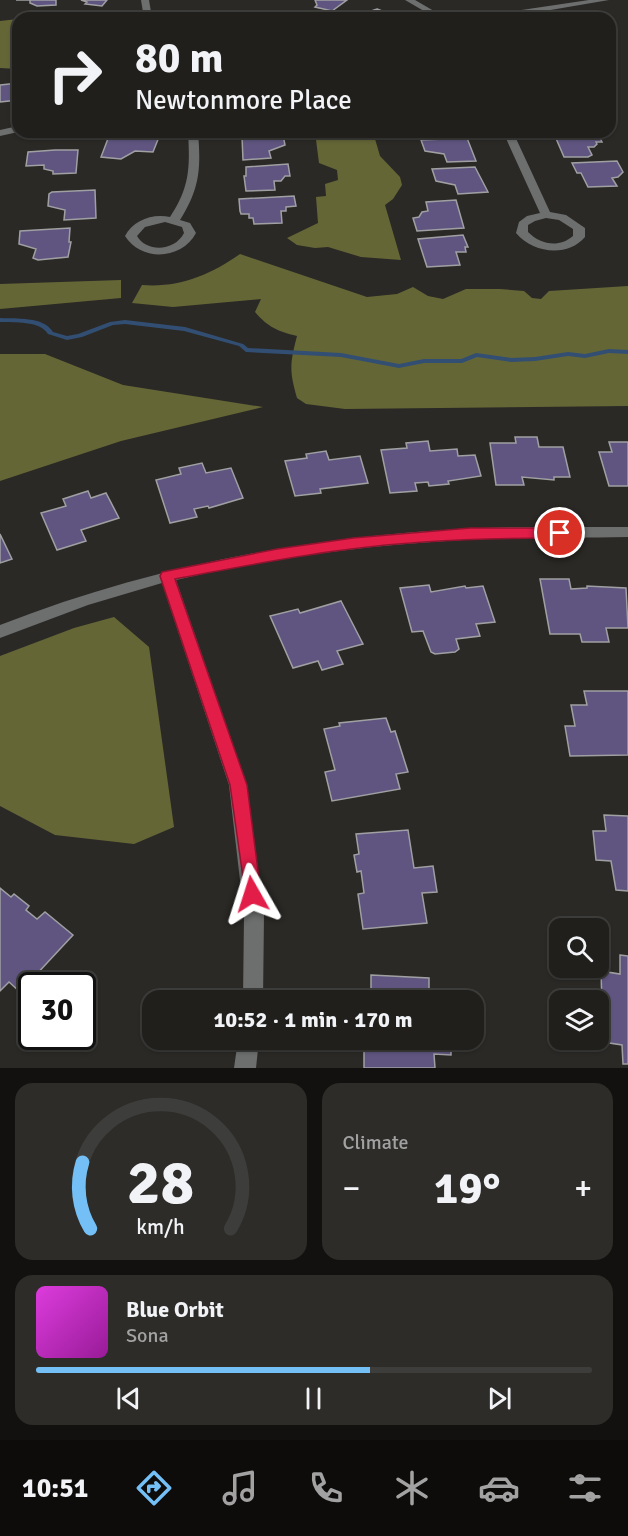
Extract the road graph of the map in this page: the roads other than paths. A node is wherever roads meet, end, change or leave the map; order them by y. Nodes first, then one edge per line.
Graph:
1 (409, 0) edge
2 (605, 0) edge
3 (431, 12) edge
4 (526, 12) edge
5 (193, 138) edge
6 (511, 138) edge
7 (546, 215) junction
8 (174, 220) junction
9 (628, 532) edge
10 (167, 576) junction
11 (0, 632) edge
12 (253, 990) edge
13 (248, 1050) edge
14 (245, 1068) edge

1 - 3 street
2 - 4 street
5 - 8 street
6 - 7 street
7 - 7 street
8 - 8 street
9 - 10 street
10 - 11 street
10 - 12 street
13 - 14 street

